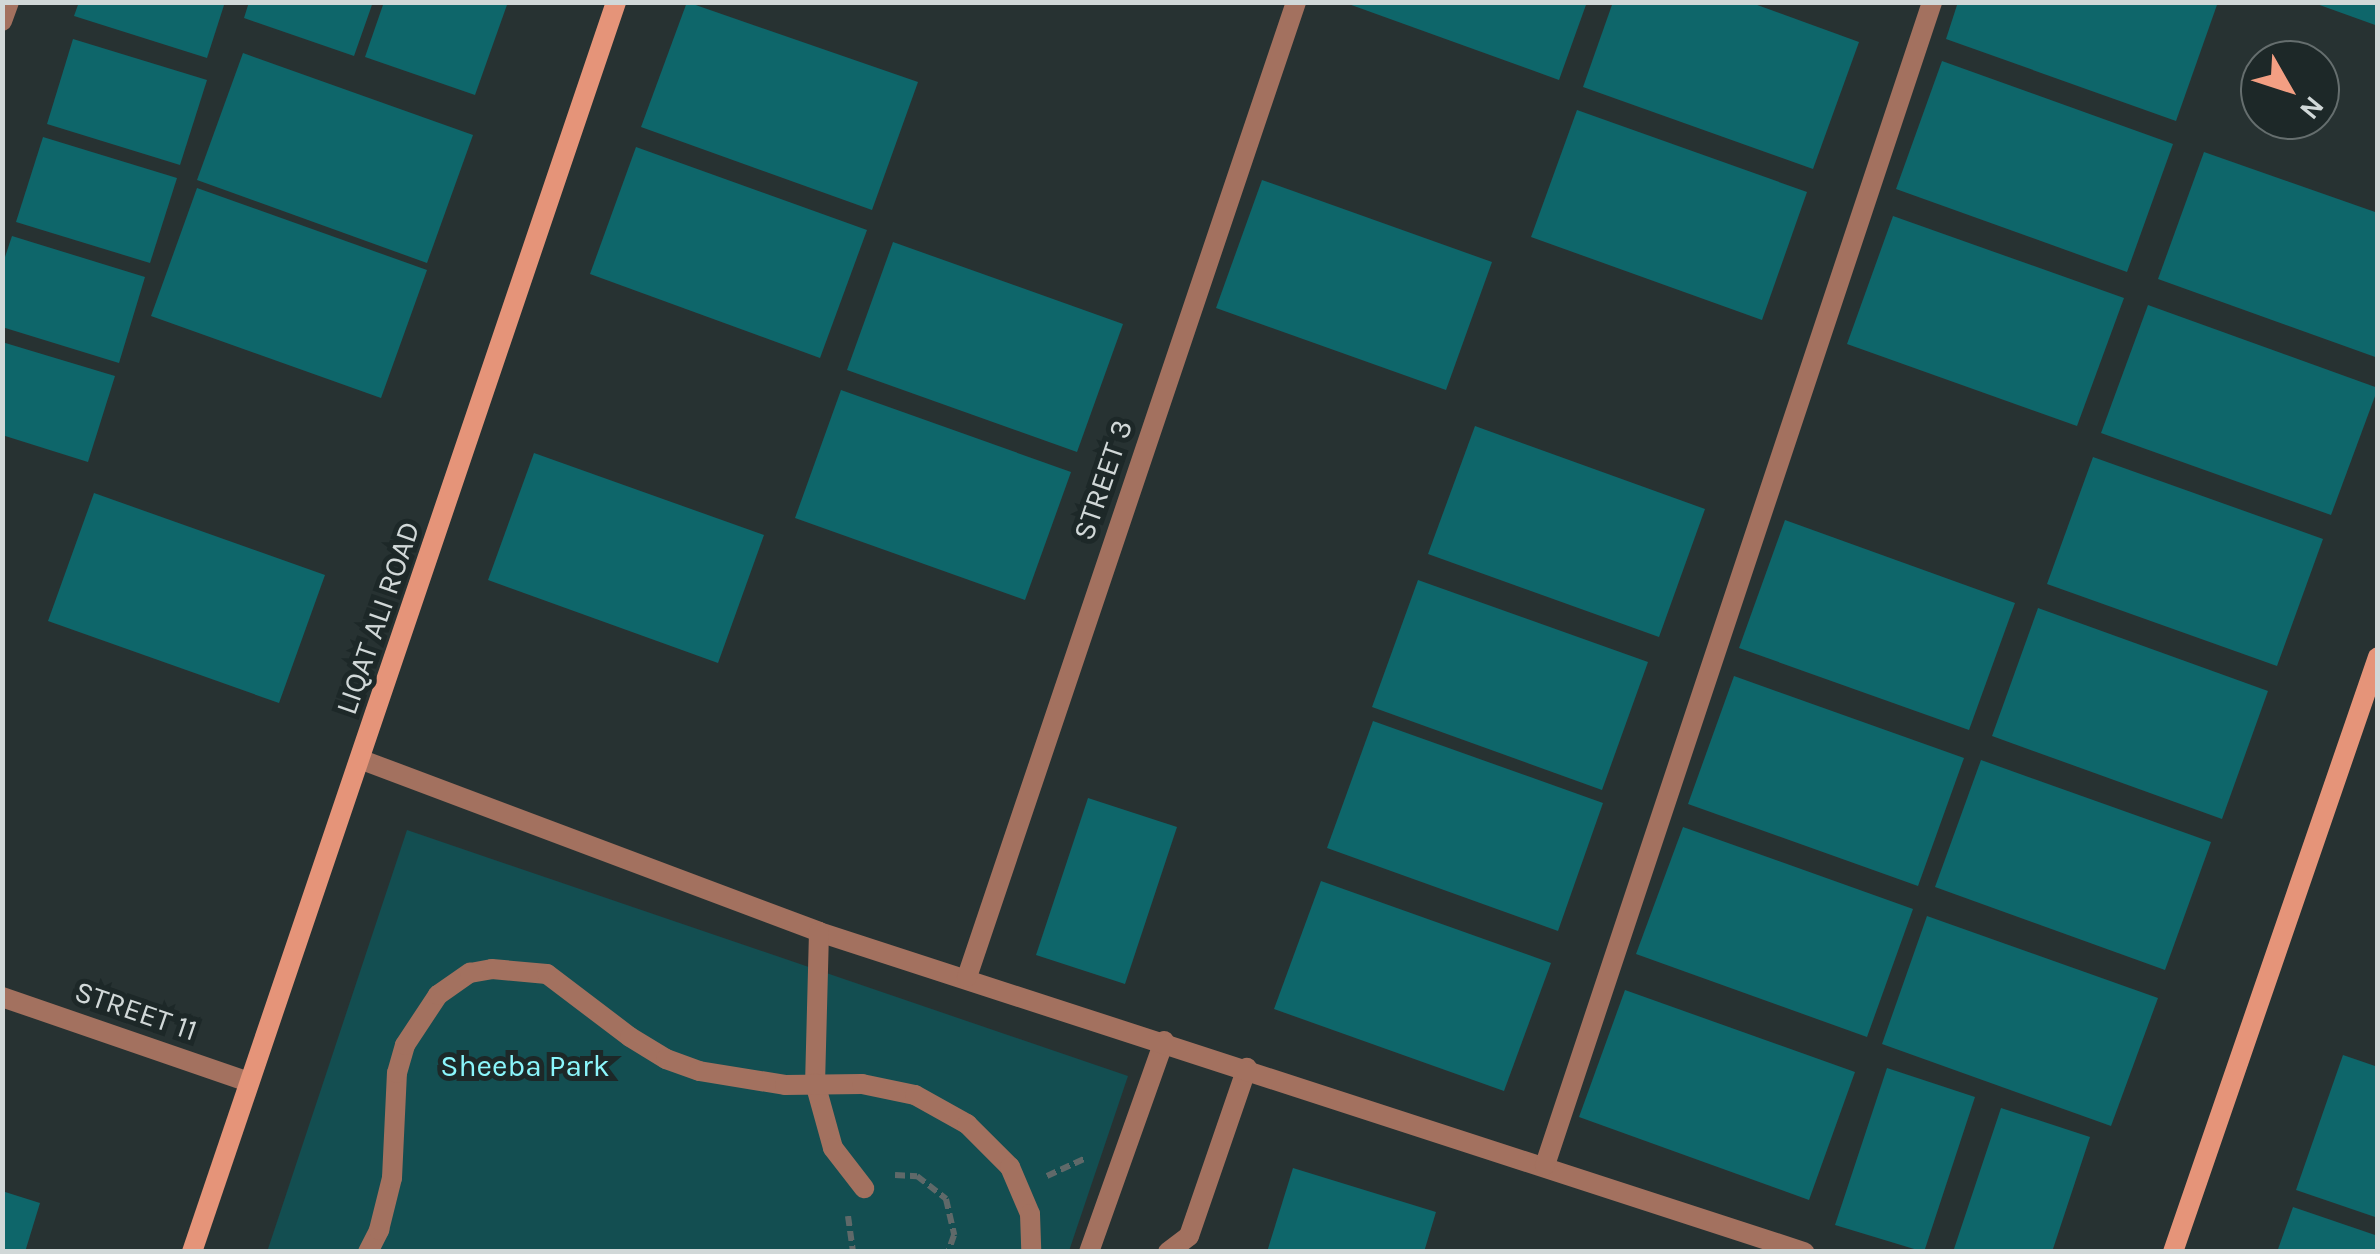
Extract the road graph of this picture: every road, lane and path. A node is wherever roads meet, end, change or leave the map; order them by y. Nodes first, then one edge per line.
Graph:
1 (9, 2) edge
2 (616, 2) edge
3 (1296, 2) edge
4 (1932, 2) edge
5 (2, 20) edge
6 (2378, 656) edge
7 (362, 760) junction
8 (818, 932) junction
9 (967, 977) junction
10 (2, 997) edge
11 (1164, 1041) junction
12 (1246, 1068) junction
13 (249, 1082) junction
14 (815, 1084) junction
15 (1120, 1163) junction
16 (1545, 1164) junction
17 (872, 1183) joint
18 (1019, 1188) junction
19 (192, 1252) edge
20 (368, 1252) edge
21 (948, 1252) edge
22 (1031, 1252) edge
23 (1090, 1252) edge
24 (1168, 1252) edge
25 (1804, 1252) edge
26 (2173, 1252) edge

1 - 5 street
2 - 7 street, LIQAT ALI ROAD
3 - 9 street, STREET 3
4 - 16 street
6 - 26 street
7 - 8 street
7 - 13 street, LIQAT ALI ROAD
8 - 9 street
8 - 14 street
9 - 11 street
10 - 13 street, STREET 11
11 - 12 street
11 - 15 street
12 - 16 street
12 - 24 street
13 - 19 street, LIQAT ALI ROAD
14 - 17 street
14 - 18 street
14 - 20 street
15 - 18 path
15 - 23 street
16 - 25 street
17 - 21 path
18 - 22 street

